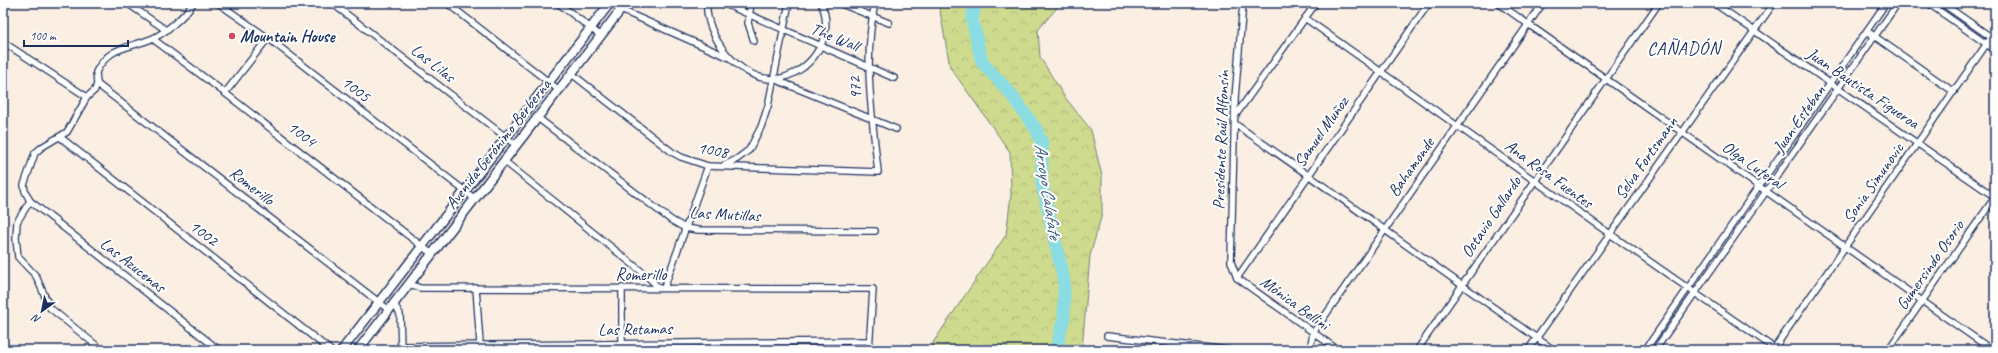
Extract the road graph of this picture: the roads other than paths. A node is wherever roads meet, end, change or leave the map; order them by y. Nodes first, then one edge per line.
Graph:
1 (127, 3) edge
2 (193, 3) edge
3 (218, 3) edge
4 (332, 3) edge
5 (447, 3) edge
6 (558, 3) edge
7 (610, 3) edge
8 (626, 3) edge
9 (707, 3) edge
10 (723, 3) edge
11 (751, 3) edge
12 (790, 3) edge
13 (821, 3) edge
14 (839, 3) edge
15 (875, 3) edge
16 (1243, 3) edge
17 (1316, 3) edge
18 (1429, 3) edge
19 (1498, 3) edge
20 (1543, 3) edge
21 (1659, 3) edge
22 (1714, 3) edge
23 (1774, 3) edge
24 (1886, 3) edge
25 (1898, 3) edge
26 (1928, 3) edge
27 (1942, 3) edge
28 (621, 10) junction
29 (748, 15) junction
30 (872, 16) junction
31 (1306, 18) junction
32 (890, 23) dead end
33 (1528, 25) junction
34 (591, 28) junction
35 (166, 30) junction
36 (784, 31) junction
37 (1754, 31) junction
38 (1867, 31) junction
39 (601, 36) junction
40 (1874, 36) junction
41 (1994, 36) edge
42 (268, 38) junction
43 (153, 39) junction
44 (754, 41) dead end
45 (3, 42) edge
46 (1987, 44) junction
47 (821, 47) junction
48 (1995, 50) edge
49 (732, 59) junction
50 (868, 66) junction
51 (1381, 72) junction
52 (572, 74) junction
53 (894, 78) dead end
54 (773, 79) junction
55 (1605, 79) junction
56 (549, 82) junction
57 (1830, 83) junction
58 (97, 84) junction
59 (1838, 88) junction
60 (559, 90) junction
61 (1954, 92) junction
62 (225, 93) junction
63 (87, 97) junction
64 (1235, 116) junction
65 (538, 118) junction
66 (873, 121) junction
67 (1235, 124) junction
68 (1457, 126) junction
69 (896, 129) dead end
70 (1681, 132) junction
71 (60, 137) junction
72 (506, 137) junction
73 (1918, 143) junction
74 (516, 145) junction
75 (504, 161) junction
76 (708, 166) junction
77 (721, 167) junction
78 (878, 172) joint
79 (1308, 175) junction
80 (1534, 180) junction
81 (1758, 186) junction
82 (465, 191) junction
83 (1766, 191) junction
84 (1995, 197) edge
85 (475, 199) junction
86 (30, 201) junction
87 (685, 228) junction
88 (1385, 229) junction
89 (875, 231) dead end
90 (1610, 234) junction
91 (422, 246) junction
92 (1846, 246) junction
93 (432, 254) junction
94 (1236, 278) junction
95 (409, 284) junction
96 (1461, 286) junction
97 (661, 287) junction
98 (476, 288) junction
99 (622, 288) junction
100 (1688, 288) junction
101 (1694, 293) junction
102 (1922, 300) junction
103 (379, 302) junction
104 (392, 307) junction
105 (1313, 333) junction
106 (1107, 336) dead end
107 (1536, 338) junction
108 (869, 341) junction
109 (622, 343) junction
110 (480, 344) junction
111 (401, 348) edge
112 (1775, 349) edge
113 (102, 350) edge
114 (219, 350) edge
115 (330, 350) edge
116 (342, 350) edge
117 (358, 350) edge
118 (869, 350) edge
119 (1228, 350) edge
120 (1310, 350) edge
121 (1338, 350) edge
122 (1417, 350) edge
123 (1528, 350) edge
124 (1554, 350) edge
125 (1645, 350) edge
126 (1655, 350) edge
127 (1888, 350) edge
128 (1992, 350) edge

1 - 35 street
2 - 35 street
3 - 42 street, 1005
4 - 72 street, Las Lilas
5 - 56 street
6 - 34 street
7 - 34 street, Avenida Gerónimo Berberna
8 - 28 street, Avenida Gerónimo Berberna
9 - 49 street
10 - 29 street, The Wall
11 - 29 street
12 - 36 street
13 - 47 street
14 - 30 street
15 - 30 street, 972
16 - 64 street, Presidente Raúl Alfonsín
17 - 31 street
18 - 51 street, Samuel Muñoz
19 - 33 street, Olga Luteral
20 - 33 street, Bahamonde
21 - 55 street, Octavio Gallardo
22 - 37 street, Juan Bautista Figueroa
23 - 37 street, Selva Fortsmann
24 - 38 street, Juan Esteban
25 - 40 street, Juan Esteban
26 - 46 street
27 - 41 street
28 - 39 street, Avenida Gerónimo Berberna
28 - 49 street
29 - 36 street, The Wall
29 - 44 street
30 - 32 street
30 - 50 street, 972
31 - 51 street, Ana Rosa Fuentes
31 - 64 street
33 - 55 street, Olga Luteral
33 - 68 street, Bahamonde
34 - 39 street
34 - 56 street, Avenida Gerónimo Berberna
35 - 43 street
36 - 47 street, The Wall
36 - 54 street
37 - 57 street, Juan Bautista Figueroa
37 - 70 street, Selva Fortsmann
38 - 40 street
38 - 57 street, Juan Esteban
39 - 52 street, Avenida Gerónimo Berberna
40 - 59 street, Juan Esteban
40 - 61 street
41 - 46 street, Sonia Simunovic
42 - 62 street
42 - 82 street, 1005
43 - 58 street
43 - 62 street, 1004
45 - 63 street
46 - 48 street
46 - 61 street, Sonia Simunovic
47 - 50 street, The Wall
47 - 54 street
49 - 54 street
50 - 53 street, The Wall
50 - 66 street, 972
51 - 68 street, Ana Rosa Fuentes
51 - 79 street, Samuel Muñoz
52 - 60 street, Avenida Gerónimo Berberna
52 - 76 street, 1008
54 - 66 street
54 - 77 street
55 - 70 street, Olga Luteral
55 - 80 street, Octavio Gallardo
56 - 60 street
56 - 72 street, Avenida Gerónimo Berberna
57 - 59 street, Juan Bautista Figueroa
57 - 81 street, Juan Esteban
58 - 63 street
58 - 103 street, Romerillo
59 - 73 street, Juan Bautista Figueroa
59 - 83 street, Juan Esteban
60 - 65 street, Avenida Gerónimo Berberna
61 - 73 street, Sonia Simunovic
62 - 91 street, 1004
63 - 71 street
64 - 67 street, Presidente Raúl Alfonsín
65 - 74 street, Avenida Gerónimo Berberna
65 - 87 street, Las Mutillas
66 - 69 street
66 - 78 street, 972
67 - 79 street
67 - 94 street, Presidente Raúl Alfonsín
68 - 80 street, Ana Rosa Fuentes
68 - 88 street, Bahamonde
70 - 81 street, Olga Luteral
70 - 90 street, Selva Fortsmann
71 - 86 street
71 - 115 street, 1002
72 - 74 street, Las Lilas
72 - 82 street, Avenida Gerónimo Berberna
73 - 84 street, Juan Bautista Figueroa
73 - 92 street, Sonia Simunovic
74 - 75 street, Avenida Gerónimo Berberna
75 - 85 street, Avenida Gerónimo Berberna
75 - 97 street
76 - 77 street, 1008
76 - 87 street
77 - 78 street, 1008
79 - 88 street
79 - 94 street, Samuel Muñoz
80 - 90 street, Ana Rosa Fuentes
80 - 96 street, Octavio Gallardo
81 - 83 street, Olga Luteral
81 - 100 street, Juan Esteban
82 - 85 street, 1005
82 - 91 street, Avenida Gerónimo Berberna
83 - 92 street, Olga Luteral
83 - 101 street, Juan Esteban
84 - 102 street, Gumersindo Osorio
85 - 93 street, Avenida Gerónimo Berberna
86 - 113 street
86 - 114 street, Las Azucenas
87 - 89 street, Las Mutillas
87 - 97 street
88 - 96 street
88 - 105 street, Bahamonde
90 - 100 street, Ana Rosa Fuentes
90 - 107 street, Selva Fortsmann
91 - 93 street, 1004
91 - 103 street, Avenida Gerónimo Berberna
92 - 102 street, Olga Luteral
92 - 112 street, Sonia Simunovic
93 - 95 street, Avenida Gerónimo Berberna
94 - 105 street, Mónica Bellini
95 - 98 street, Romerillo
95 - 104 street, Avenida Gerónimo Berberna
96 - 107 street
96 - 122 street, Octavio Gallardo
97 - 99 street, Romerillo
97 - 108 street, Romerillo
98 - 99 street, Romerillo
98 - 110 street
99 - 109 street
100 - 101 street, Ana Rosa Fuentes
100 - 125 street, Juan Esteban
101 - 112 street, Ana Rosa Fuentes
101 - 126 street, Juan Esteban
102 - 127 street, Gumersindo Osorio
102 - 128 street, Olga Luteral
103 - 104 street, Romerillo
103 - 116 street, Avenida Gerónimo Berberna
104 - 111 street
104 - 117 street, Avenida Gerónimo Berberna
105 - 120 street, Bahamonde
105 - 121 street, Mónica Bellini
106 - 119 street
107 - 123 street, Selva Fortsmann
107 - 124 street
108 - 109 street, Las Retamas
108 - 118 street
109 - 110 street, Las Retamas
110 - 111 street, Las Retamas

